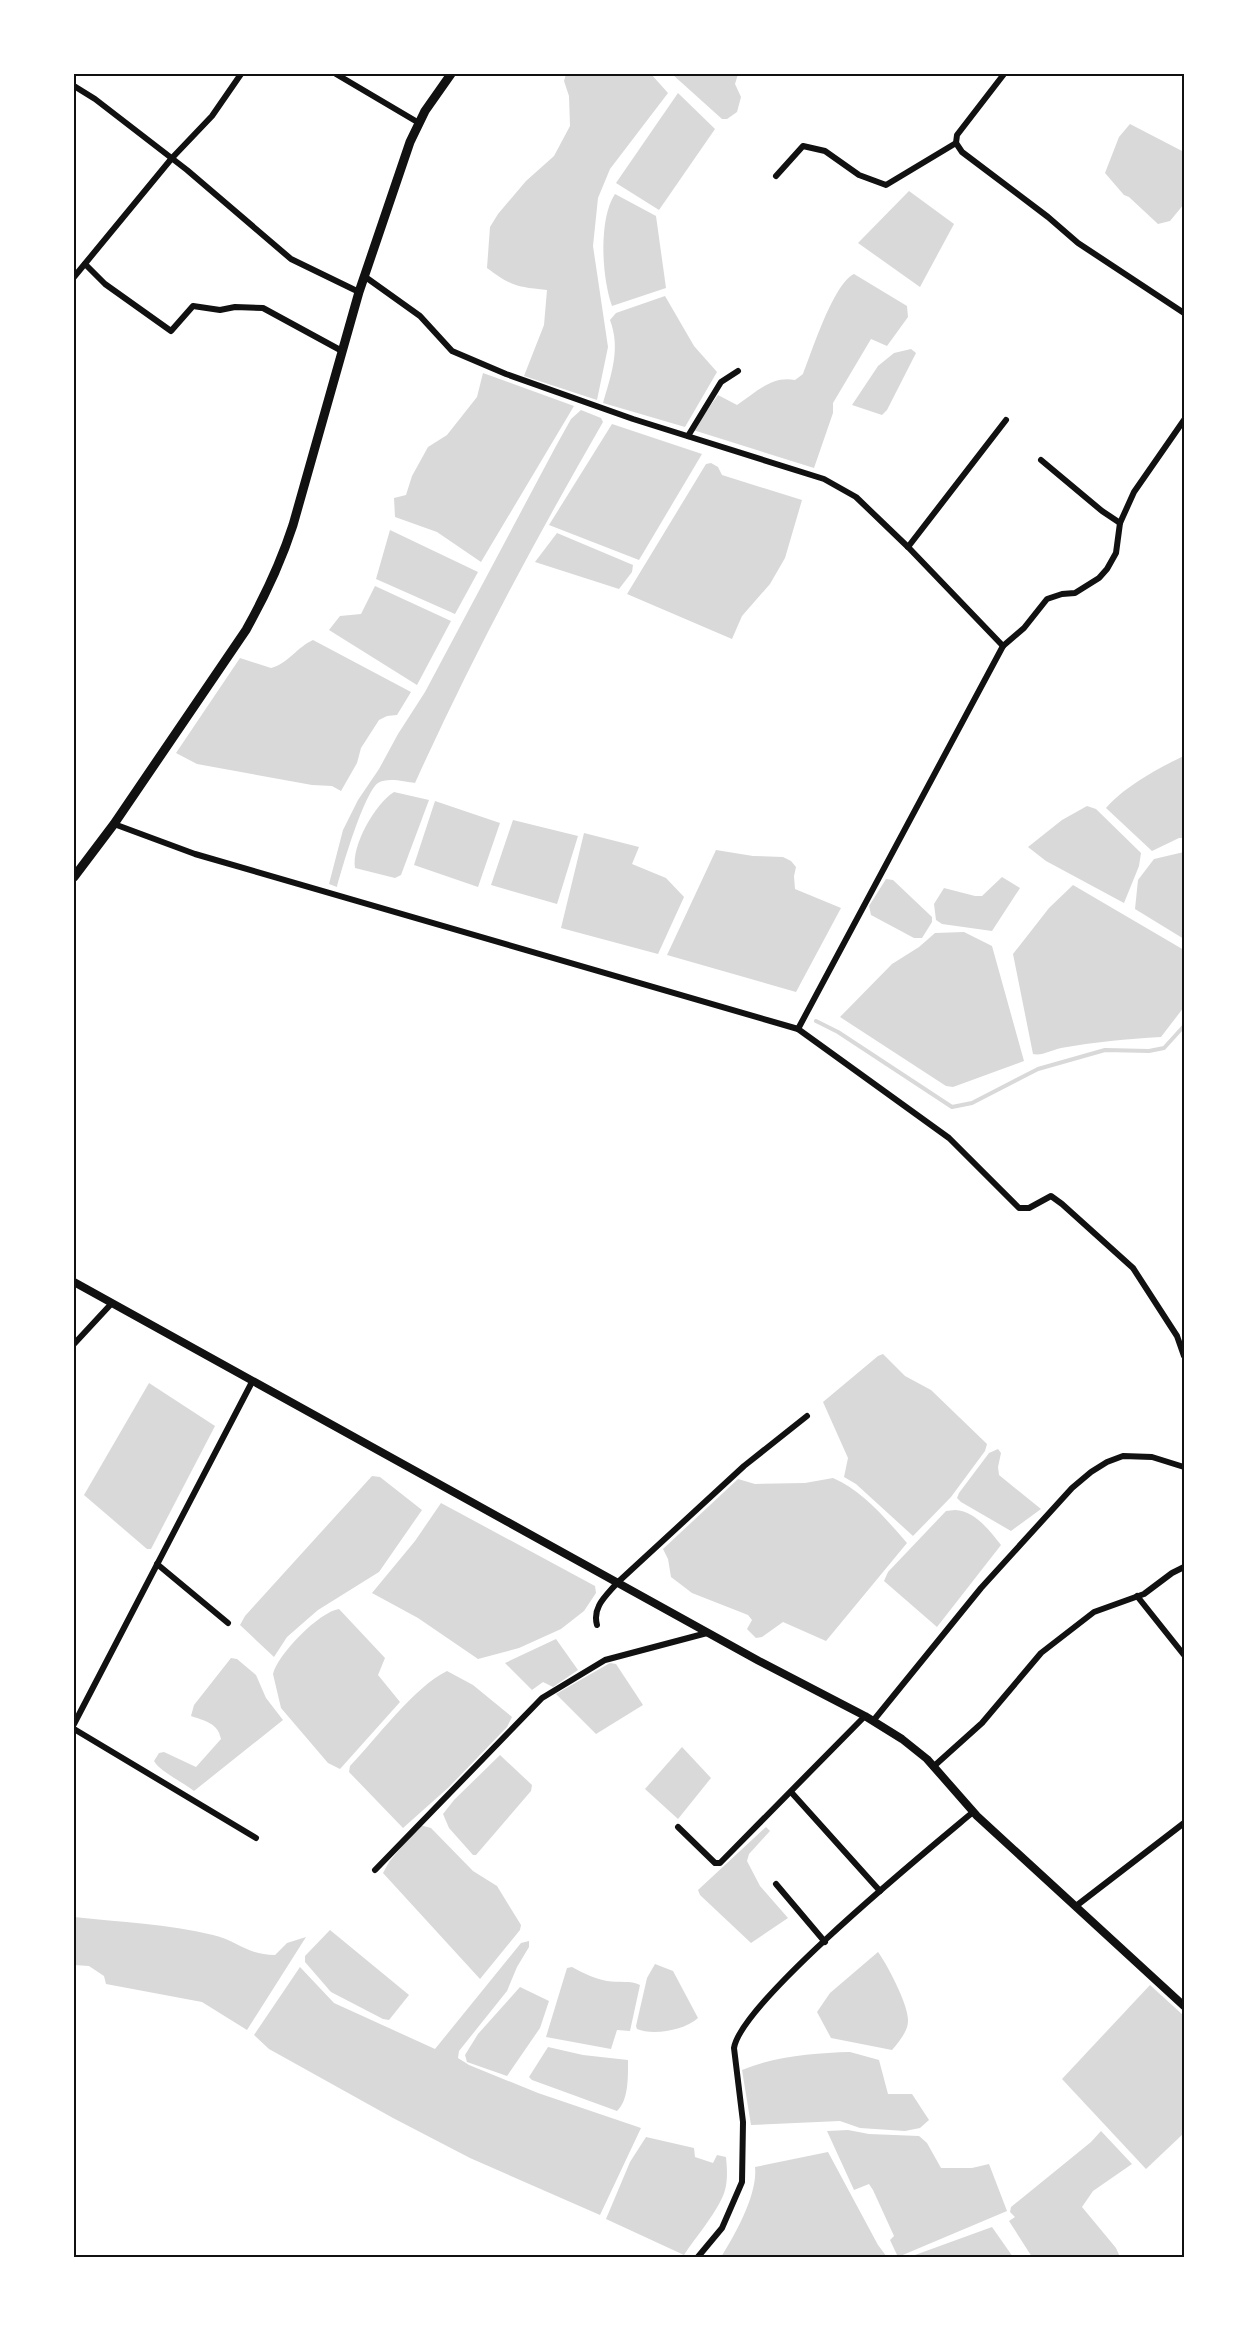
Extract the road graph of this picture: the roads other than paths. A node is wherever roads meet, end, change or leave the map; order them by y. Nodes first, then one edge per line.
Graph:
1 (242, 74) edge
2 (336, 74) edge
3 (451, 74) edge
4 (1004, 74) edge
5 (74, 86) edge
6 (418, 123) junction
7 (956, 143) junction
8 (172, 158) junction
9 (776, 176) dead end
10 (85, 264) junction
11 (364, 276) junction
12 (74, 277) edge
13 (359, 292) junction
14 (1185, 313) edge
15 (342, 351) junction
16 (738, 370) dead end
17 (1005, 420) dead end
18 (1185, 420) edge
19 (688, 436) junction
20 (1041, 460) dead end
21 (1120, 523) junction
22 (908, 547) junction
23 (1003, 646) junction
24 (114, 824) junction
25 (74, 877) edge
26 (798, 1029) junction
27 (74, 1282) edge
28 (112, 1303) junction
29 (74, 1344) edge
30 (1185, 1356) edge
31 (252, 1382) junction
32 (807, 1416) dead end
33 (1185, 1467) edge
34 (157, 1564) junction
35 (1185, 1567) edge
36 (617, 1583) junction
37 (1137, 1596) junction
38 (228, 1623) dead end
39 (597, 1625) dead end
40 (708, 1633) junction
41 (1185, 1656) edge
42 (866, 1716) junction
43 (873, 1721) junction
44 (74, 1724) edge
45 (74, 1729) edge
46 (933, 1767) junction
47 (791, 1792) junction
48 (973, 1812) junction
49 (1185, 1823) edge
50 (678, 1827) dead end
51 (256, 1838) dead end
52 (375, 1869) dead end
53 (776, 1884) dead end
54 (880, 1891) junction
55 (1076, 1906) junction
56 (825, 1942) junction
57 (1185, 2006) edge
58 (697, 2258) edge

1 - 8 street
2 - 6 street
3 - 6 main road
4 - 7 street
5 - 8 street
6 - 11 main road
7 - 9 street
7 - 14 street
8 - 10 street
8 - 13 street
10 - 12 street
10 - 15 street
11 - 13 main road
11 - 19 street
13 - 15 main road
15 - 24 main road
16 - 19 street
17 - 22 street
18 - 21 street
19 - 22 street
20 - 21 street
21 - 23 street
22 - 23 street
23 - 26 street
24 - 25 main road
24 - 26 street
26 - 30 street
27 - 28 street
28 - 29 street
28 - 31 street
31 - 34 street
31 - 36 street
32 - 36 street
33 - 43 street
34 - 38 street
34 - 44 street
35 - 37 street
36 - 39 street
36 - 40 street
37 - 41 street
37 - 46 street
40 - 42 street
40 - 52 street
42 - 43 street
42 - 47 street
43 - 46 street
45 - 51 street
46 - 48 street
47 - 50 street
47 - 54 street
48 - 54 street
48 - 55 street
49 - 55 street
53 - 56 street
54 - 56 street
55 - 57 street
56 - 58 street

